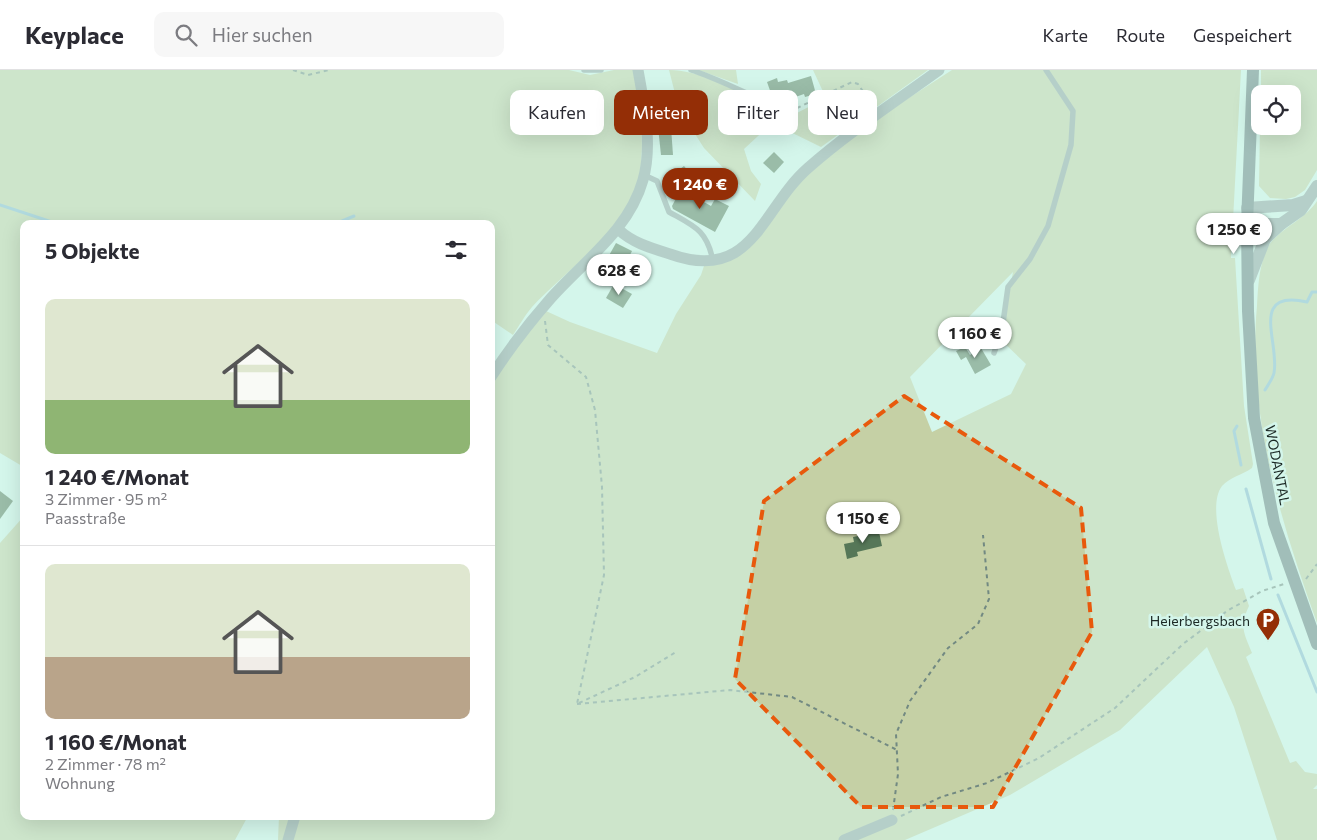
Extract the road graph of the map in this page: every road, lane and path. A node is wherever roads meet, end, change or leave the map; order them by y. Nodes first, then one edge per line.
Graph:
1 (293, 70) edge
2 (329, 70) edge
3 (584, 70) edge
4 (601, 70) edge
5 (638, 70) edge
6 (691, 70) edge
7 (939, 70) edge
8 (1046, 70) edge
9 (1253, 70) edge
10 (744, 90) edge
11 (798, 107) edge
12 (878, 114) junction
13 (644, 175) junction
14 (1317, 186) edge
15 (1306, 201) junction
16 (1247, 208) junction
17 (1247, 224) junction
18 (1281, 224) junction
19 (619, 230) junction
20 (713, 260) junction
21 (1248, 285) junction
22 (543, 308) junction
23 (994, 353) dead end
24 (495, 371) edge
25 (983, 535) dead end
26 (1317, 564) edge
27 (1293, 582) junction
28 (1317, 644) edge
29 (676, 652) dead end
30 (577, 704) junction
31 (897, 750) junction
32 (294, 820) edge
33 (892, 820) junction
34 (288, 840) edge
35 (844, 840) edge

1 - 2 path
3 - 4 lane
5 - 13 street
6 - 10 lane
7 - 12 street
8 - 23 lane
9 - 16 main road, WODANTAL
11 - 12 path
12 - 20 street
13 - 19 street
13 - 20 lane
14 - 15 street, WODANTAL
15 - 16 street
15 - 18 street, WODANTAL
16 - 17 main road, WODANTAL
17 - 18 street
17 - 21 main road, WODANTAL
18 - 21 street, WODANTAL
19 - 20 street
19 - 22 street
21 - 27 main road, WODANTAL
22 - 24 street
22 - 30 path
25 - 31 path
26 - 27 path
27 - 28 main road, WODANTAL
27 - 33 path
29 - 30 path
30 - 31 path
31 - 33 path
32 - 34 street
33 - 35 street

